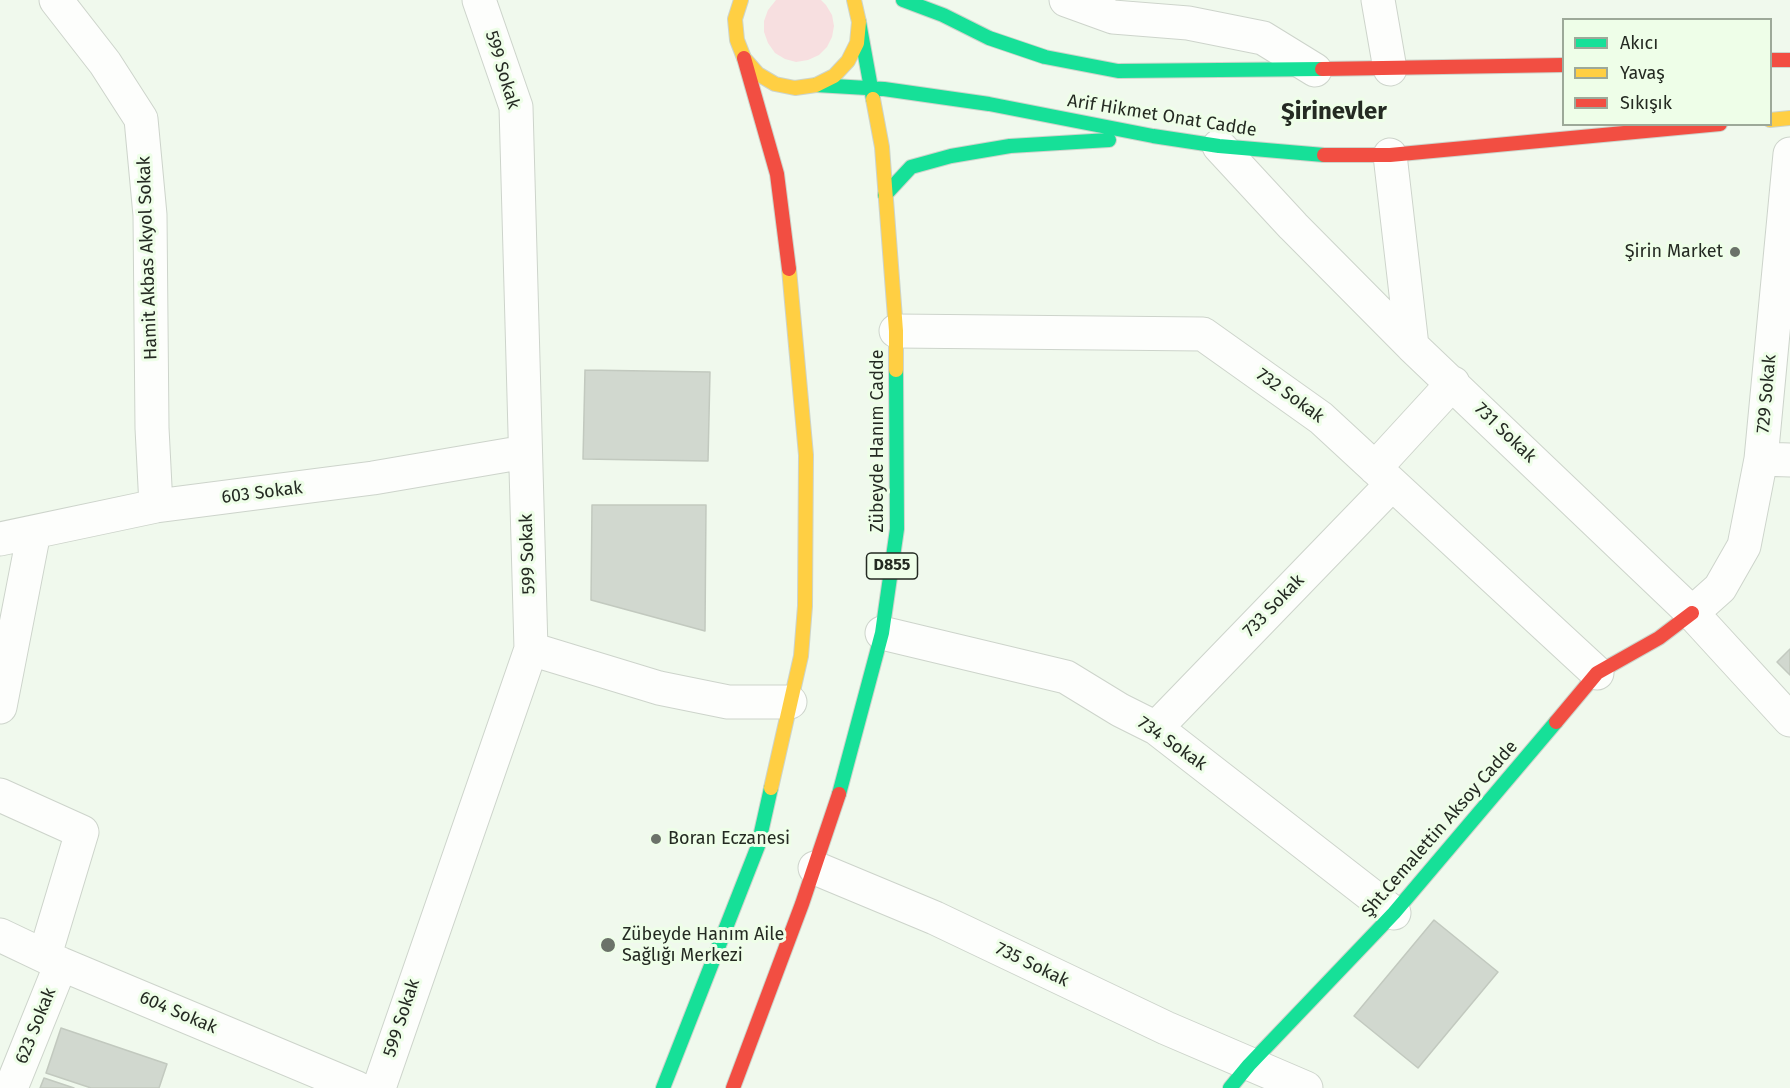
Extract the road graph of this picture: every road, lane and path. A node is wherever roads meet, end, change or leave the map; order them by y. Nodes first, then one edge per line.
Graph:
1 (56, 0) edge
2 (479, 0) edge
3 (729, 0) edge
4 (741, 0) edge
5 (903, 0) edge
6 (926, 0) edge
7 (1066, 0) edge
8 (1378, 0) edge
9 (854, 1) edge
10 (943, 15) junction
11 (735, 19) junction
12 (859, 22) junction
13 (744, 58) junction
14 (1772, 60) edge
15 (1790, 60) edge
16 (1562, 65) edge
17 (1390, 69) junction
18 (1315, 70) junction
19 (816, 85) junction
20 (871, 88) junction
21 (1790, 118) edge
22 (1772, 120) edge
23 (1699, 126) edge
24 (1153, 136) junction
25 (1219, 146) junction
26 (1790, 154) edge
27 (1390, 155) junction
28 (885, 195) junction
29 (896, 331) junction
30 (1412, 346) junction
31 (1453, 383) junction
32 (525, 452) junction
33 (1776, 459) edge
34 (1384, 476) junction
35 (156, 506) junction
36 (34, 532) junction
37 (0, 539) edge
38 (1692, 613) junction
39 (882, 633) junction
40 (531, 649) junction
41 (1597, 673) junction
42 (790, 702) junction
43 (0, 706) edge
44 (1790, 720) edge
45 (1156, 728) junction
46 (0, 795) edge
47 (815, 868) junction
48 (1394, 913) junction
49 (0, 935) edge
50 (53, 960) junction
51 (1240, 1076) edge
52 (11, 1088) edge
53 (357, 1088) edge
54 (379, 1088) edge
55 (663, 1088) edge
56 (733, 1088) edge
57 (1306, 1088) edge

1 - 35 street, Hamit Akbas Akyol Sokak
2 - 32 street, 599 Sokak
3 - 11 main road
4 - 11 main road
5 - 10 main road, Arif Hikmet Onat Cadde
6 - 10 main road
7 - 18 street
8 - 17 street
9 - 12 main road, Zübeyde Hanım Cadde
10 - 18 main road, Arif Hikmet Onat Cadde
11 - 13 main road
12 - 19 main road
12 - 20 main road, Zübeyde Hanım Cadde / D855
13 - 19 main road, Arif Hikmet Onat Cadde
13 - 42 main road
14 - 15 main road
16 - 17 main road, Arif Hikmet Onat Cadde
17 - 18 main road, Arif Hikmet Onat Cadde
19 - 20 main road, Arif Hikmet Onat Cadde
20 - 24 main road, Arif Hikmet Onat Cadde
20 - 28 main road, Zübeyde Hanım Cadde / D855
21 - 22 main road
23 - 27 main road, Arif Hikmet Onat Cadde
24 - 25 main road, Arif Hikmet Onat Cadde
24 - 28 main road
25 - 27 main road, Arif Hikmet Onat Cadde
25 - 30 street, 731 Sokak
26 - 33 street, 729 Sokak
27 - 30 street
28 - 29 main road, Zübeyde Hanım Cadde / D855
29 - 34 street, 732 Sokak
29 - 39 main road, Zübeyde Hanım Cadde / D855
30 - 31 street, 731 Sokak
31 - 34 street, 733 Sokak
31 - 38 street, 731 Sokak
32 - 35 street, 603 Sokak
32 - 40 street, 599 Sokak
33 - 38 street, 729 Sokak
34 - 41 street, 732 Sokak
34 - 45 street, 733 Sokak
35 - 36 street, 603 Sokak
36 - 37 street, 603 Sokak
36 - 43 street
38 - 41 main road, Şht.Cemalettin Aksoy Cadde
38 - 44 street, 731 Sokak
39 - 45 street, 734 Sokak
39 - 47 main road, Zübeyde Hanım Cadde / D855
40 - 42 street
40 - 54 street, 599 Sokak
41 - 48 main road, Şht.Cemalettin Aksoy Cadde
42 - 55 main road
45 - 48 street, 734 Sokak
46 - 50 street, 623 Sokak
47 - 51 street, 735 Sokak
47 - 56 main road, Zübeyde Hanım Cadde / D855
48 - 51 main road, Şht.Cemalettin Aksoy Cadde
49 - 50 street, 604 Sokak
50 - 52 street, 623 Sokak
50 - 53 street, 604 Sokak
51 - 57 street, 735 Sokak

